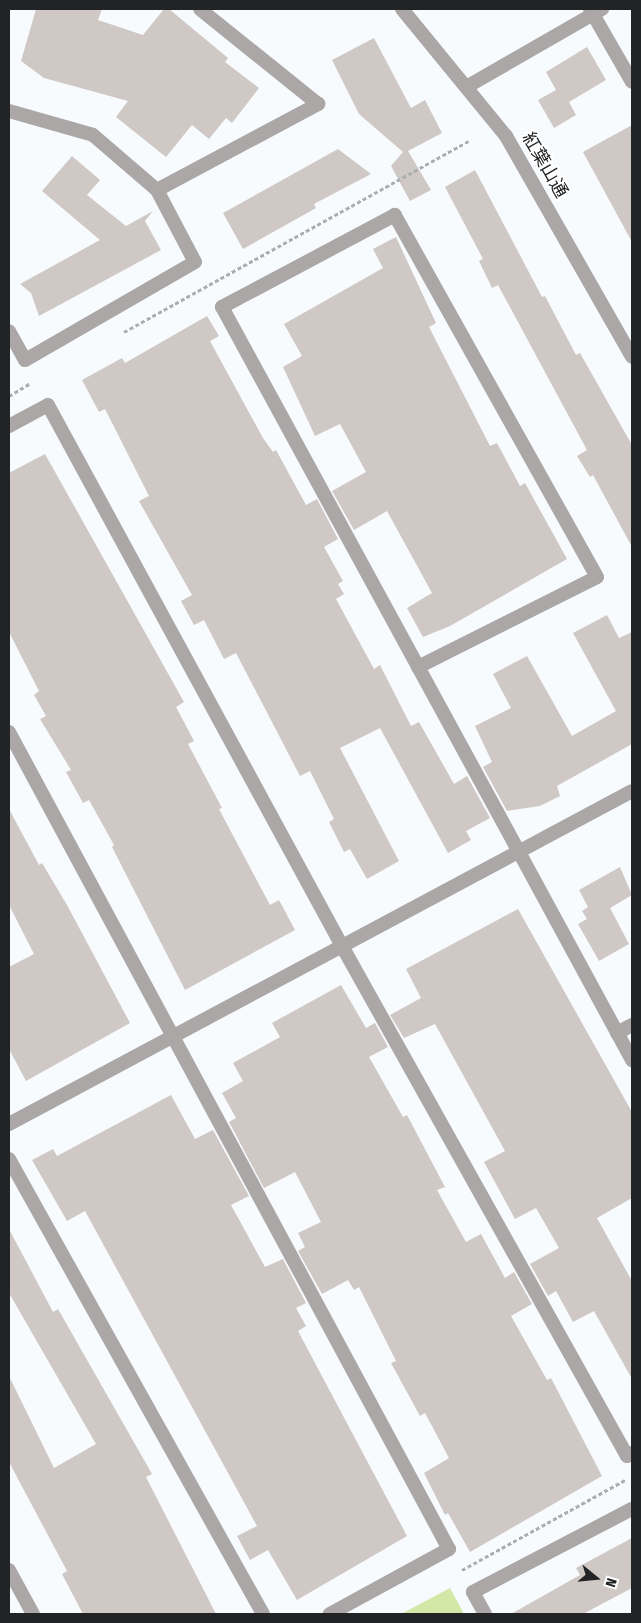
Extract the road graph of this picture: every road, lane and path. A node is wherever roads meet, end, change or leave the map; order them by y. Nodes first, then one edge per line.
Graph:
1 (200, 9) edge
2 (402, 9) edge
3 (595, 10) edge
4 (632, 82) edge
5 (468, 86) junction
6 (9, 111) edge
7 (469, 141) dead end
8 (157, 190) junction
9 (195, 262) junction
10 (209, 285) junction
11 (222, 306) junction
12 (9, 331) edge
13 (122, 333) dead end
14 (632, 357) edge
15 (25, 360) junction
16 (9, 396) edge
17 (9, 426) edge
18 (418, 667) junction
19 (9, 732) edge
20 (632, 791) edge
21 (518, 852) junction
22 (342, 946) junction
23 (632, 1024) edge
24 (617, 1032) junction
25 (174, 1036) junction
26 (632, 1060) edge
27 (9, 1124) edge
28 (9, 1159) edge
29 (632, 1454) edge
30 (632, 1476) edge
31 (632, 1509) edge
32 (9, 1570) edge
33 (452, 1575) dead end
34 (33, 1614) edge
35 (263, 1614) edge
36 (330, 1614) edge
37 (485, 1614) edge

1 - 8 street
2 - 5 street, 紅葉山通
3 - 4 street
3 - 5 street
5 - 14 street, 紅葉山通
6 - 8 street
7 - 10 path
8 - 9 street
9 - 10 path
9 - 15 street
10 - 11 path
10 - 13 path
11 - 18 street
11 - 18 street
12 - 15 street
15 - 16 path
17 - 22 street
18 - 21 street
19 - 25 street
20 - 21 street
21 - 22 street
21 - 24 street
22 - 25 street
22 - 29 street
23 - 24 street
24 - 26 street
25 - 27 street
25 - 36 street
28 - 35 street
30 - 33 path
31 - 37 street
32 - 34 street

